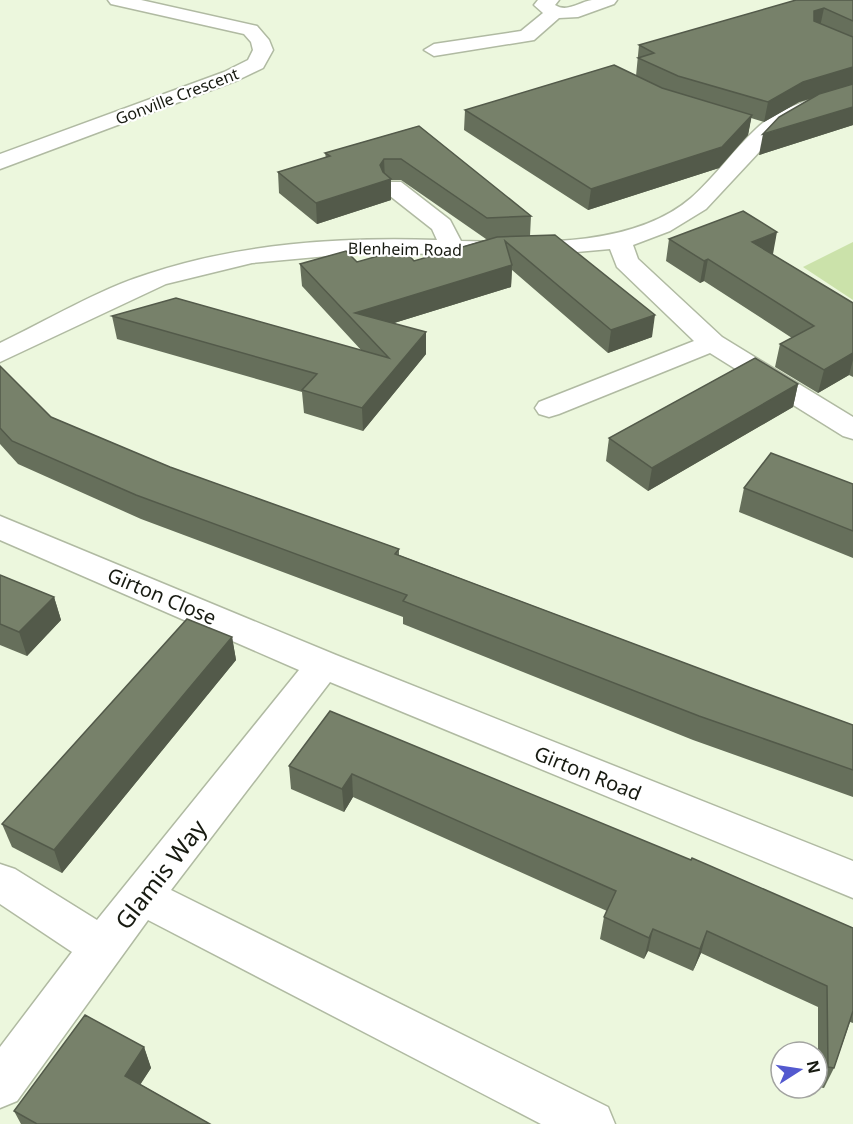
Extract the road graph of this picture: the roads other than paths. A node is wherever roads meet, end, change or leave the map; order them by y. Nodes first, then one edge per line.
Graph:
1 (117, 0) edge
2 (608, 0) edge
3 (552, 7) edge
4 (434, 50) dead end
5 (853, 93) edge
6 (0, 162) edge
7 (393, 187) edge
8 (620, 241) junction
9 (453, 249) junction
10 (712, 343) junction
11 (0, 354) edge
12 (549, 408) dead end
13 (853, 430) edge
14 (0, 527) edge
15 (323, 665) junction
16 (853, 880) edge
17 (0, 882) edge
18 (142, 896) junction
19 (102, 947) junction
20 (0, 1085) edge
21 (591, 1124) edge

1 - 6 street, Gonville Crescent
2 - 3 street
3 - 4 street
5 - 8 street, Blenheim Road
7 - 9 street
8 - 9 street, Blenheim Road
8 - 10 street
9 - 11 street, Blenheim Road
10 - 12 street
10 - 13 street
14 - 15 street, Girton Close
15 - 16 street, Girton Road
15 - 18 street, Glamis Way
17 - 19 street
18 - 19 street, Glamis Way
18 - 21 street
19 - 20 street, Glamis Way

